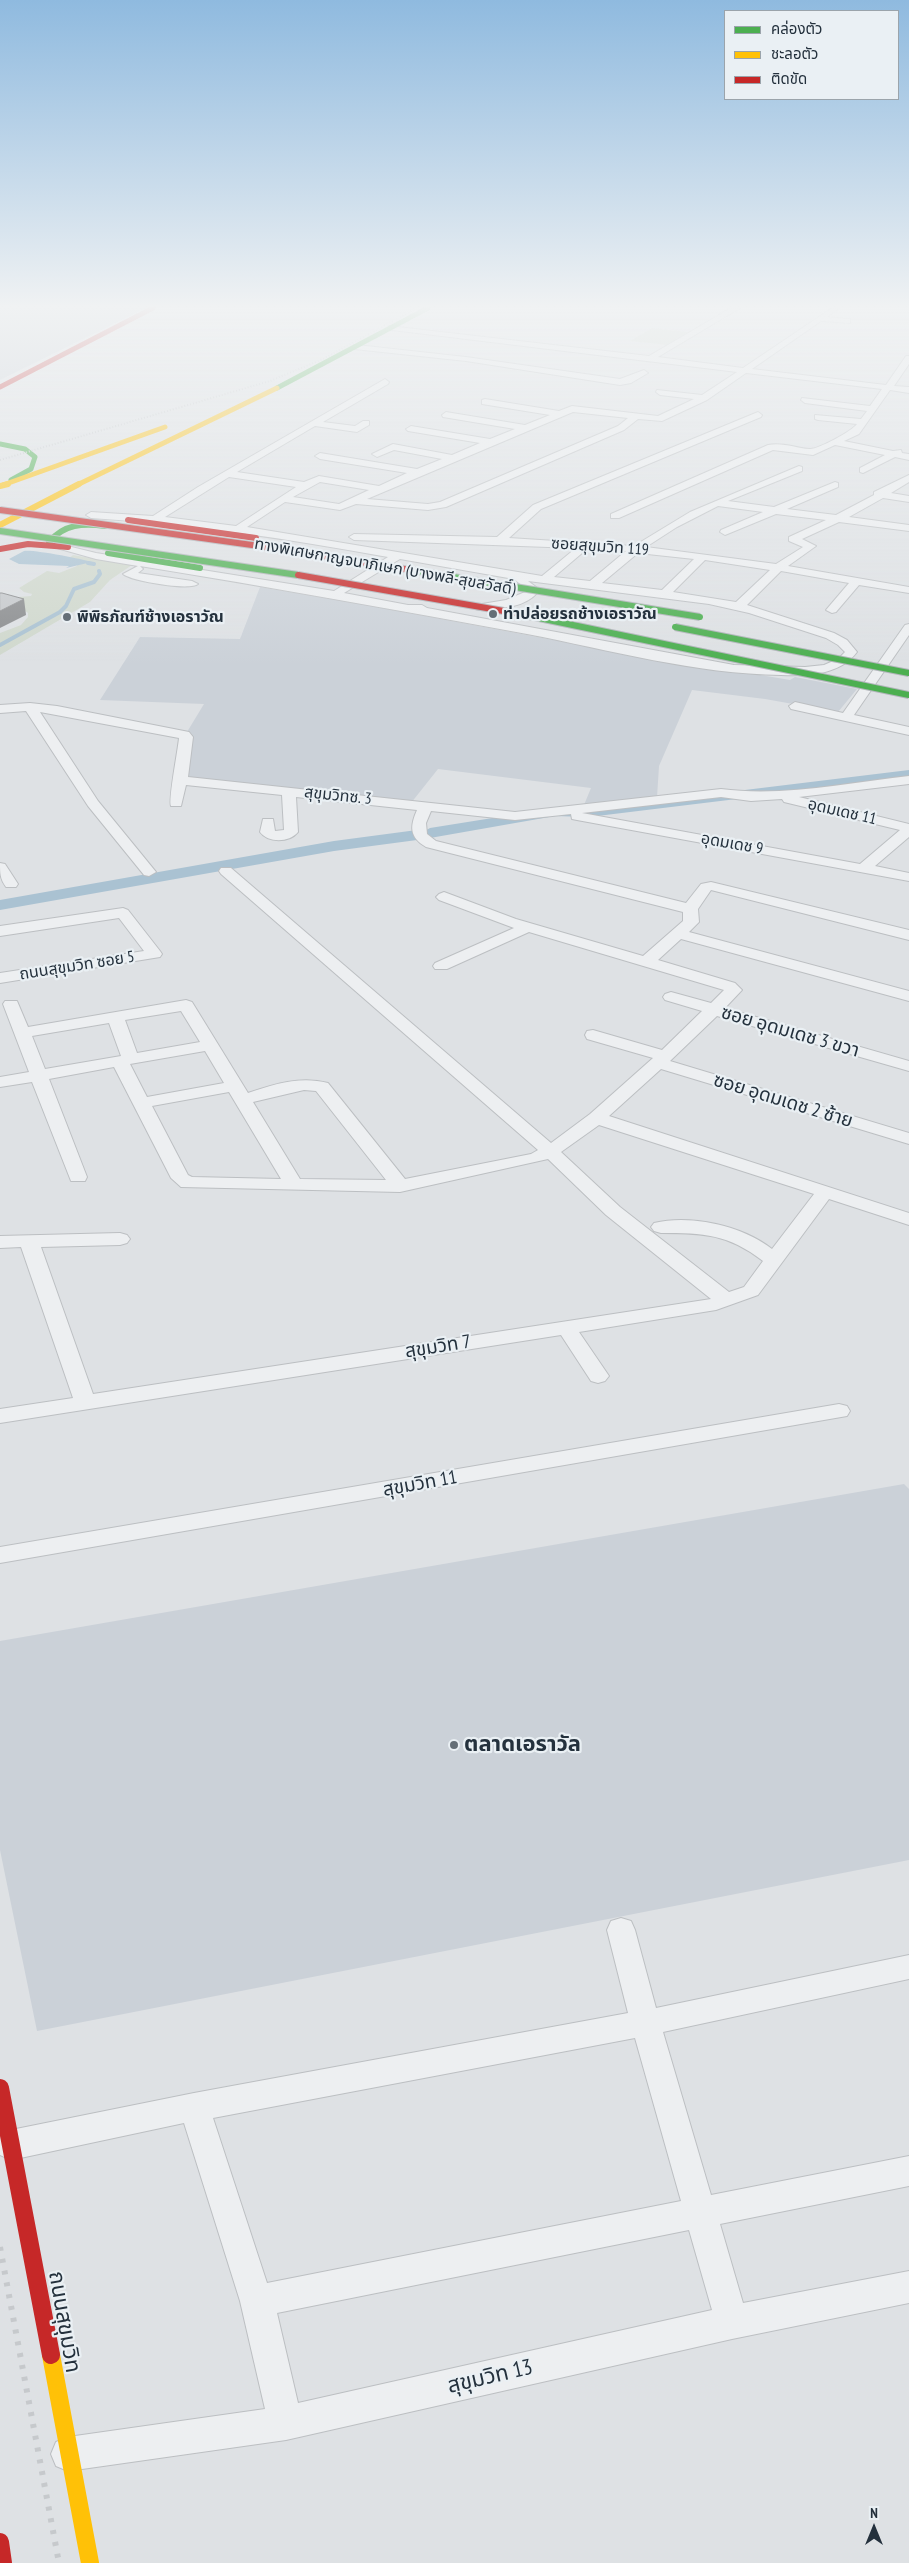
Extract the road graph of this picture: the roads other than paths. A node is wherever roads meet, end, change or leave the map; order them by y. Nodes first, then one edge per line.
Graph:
1 (169, 428) edge
2 (176, 428) edge
3 (197, 428) edge
4 (204, 428) edge
5 (310, 428) edge
6 (346, 428) edge
7 (360, 428) edge
8 (525, 428) edge
9 (622, 428) edge
10 (728, 428) edge
11 (860, 428) edge
12 (411, 429) dead end
13 (170, 430) junction
14 (562, 441) dead end
15 (490, 442) junction
16 (834, 442) junction
17 (0, 444) edge
18 (581, 444) junction
19 (173, 445) junction
20 (909, 446) edge
21 (377, 454) dead end
22 (894, 454) junction
23 (320, 456) dead end
24 (909, 457) edge
25 (456, 458) junction
26 (799, 469) dead end
27 (863, 470) dead end
28 (418, 472) junction
29 (228, 474) junction
30 (909, 478) edge
31 (0, 484) edge
32 (331, 484) dead end
33 (305, 485) junction
34 (835, 486) dead end
35 (200, 489) junction
36 (225, 489) dead end
37 (381, 489) junction
38 (878, 494) junction
39 (0, 497) edge
40 (282, 499) junction
41 (909, 499) edge
42 (295, 501) junction
43 (355, 501) junction
44 (718, 503) junction
45 (80, 509) dead end
46 (0, 510) edge
47 (775, 511) junction
48 (888, 514) dead end
49 (0, 515) edge
50 (91, 515) junction
51 (615, 516) dead end
52 (157, 518) junction
53 (835, 519) junction
54 (874, 522) junction
55 (0, 525) edge
56 (239, 528) junction
57 (909, 528) edge
58 (725, 532) dead end
59 (0, 533) edge
60 (289, 536) junction
61 (0, 540) edge
62 (51, 545) junction
63 (584, 546) junction
64 (0, 549) edge
65 (636, 549) junction
66 (491, 553) junction
67 (400, 555) junction
68 (702, 558) junction
69 (146, 564) junction
70 (381, 566) junction
71 (778, 568) junction
72 (513, 575) junction
73 (545, 579) junction
74 (856, 581) junction
75 (594, 584) junction
76 (247, 590) dead end
77 (909, 590) edge
78 (328, 593) junction
79 (665, 593) junction
80 (501, 604) junction
81 (630, 604) junction
82 (739, 606) junction
83 (408, 608) junction
84 (442, 608) junction
85 (832, 610) dead end
86 (630, 618) dead end
87 (714, 620) dead end
88 (659, 624) dead end
89 (909, 627) edge
90 (804, 640) dead end
91 (739, 661) junction
92 (909, 663) edge
93 (909, 673) edge
94 (909, 687) edge
95 (909, 695) edge
96 (795, 706) dead end
97 (30, 707) junction
98 (0, 709) edge
99 (846, 718) junction
100 (909, 731) edge
101 (181, 780) junction
102 (909, 780) edge
103 (289, 790) junction
104 (775, 796) junction
105 (176, 803) dead end
106 (426, 806) junction
107 (560, 813) junction
108 (268, 822) dead end
109 (909, 829) edge
110 (0, 867) edge
111 (864, 868) junction
112 (226, 871) dead end
113 (149, 872) dead end
114 (909, 877) edge
115 (11, 884) dead end
116 (444, 897) dead end
117 (690, 909) junction
118 (528, 927) junction
119 (0, 931) edge
120 (678, 933) junction
121 (909, 935) edge
122 (646, 962) junction
123 (442, 966) dead end
124 (0, 978) edge
125 (909, 996) edge
126 (671, 997) dead end
127 (10, 1004) dead end
128 (712, 1010) junction
129 (115, 1017) junction
130 (21, 1033) junction
131 (593, 1035) dead end
132 (210, 1045) junction
133 (126, 1060) junction
134 (662, 1060) junction
135 (909, 1066) edge
136 (38, 1075) junction
137 (0, 1082) edge
138 (238, 1093) junction
139 (142, 1103) junction
140 (596, 1118) junction
141 (909, 1139) edge
142 (550, 1151) junction
143 (78, 1177) dead end
144 (294, 1185) junction
145 (400, 1186) junction
146 (825, 1192) junction
147 (909, 1219) edge
148 (661, 1227) dead end
149 (120, 1239) dead end
150 (29, 1241) junction
151 (0, 1242) edge
152 (774, 1260) junction
153 (727, 1301) junction
154 (566, 1327) junction
155 (598, 1376) dead end
156 (85, 1402) junction
157 (839, 1411) dead end
158 (0, 1416) edge
159 (0, 1555) edge
160 (621, 1930) dead end
161 (909, 1967) edge
162 (645, 2023) junction
163 (0, 2088) edge
164 (194, 2107) junction
165 (11, 2145) junction
166 (909, 2171) edge
167 (700, 2214) junction
168 (909, 2287) edge
169 (257, 2301) junction
170 (732, 2322) junction
171 (286, 2423) junction
172 (68, 2454) junction
173 (0, 2542) edge
174 (4, 2563) edge
175 (90, 2563) edge

1 - 31 main road
2 - 13 main road
3 - 55 main road
4 - 19 main road
5 - 29 street
6 - 7 street
8 - 15 street
9 - 18 street
10 - 66 street
11 - 16 street
12 - 15 street
13 - 39 main road
13 - 49 main road
14 - 18 street
15 - 25 street
16 - 22 street
16 - 51 street
17 - 31 main road
18 - 43 street
19 - 59 main road, bridge
19 - 61 main road
20 - 22 street
21 - 25 street
22 - 24 street
22 - 27 street
23 - 28 street
25 - 28 street
26 - 44 street
28 - 37 street
29 - 33 street
29 - 35 street
30 - 38 street
32 - 42 street
33 - 37 street
33 - 40 street
34 - 47 street
35 - 36 street
35 - 52 street
37 - 43 street
38 - 41 street
38 - 53 street
40 - 42 street
40 - 56 street
42 - 43 street
44 - 47 street
44 - 65 street
45 - 50 main road
46 - 81 main road, bridge
47 - 53 street
47 - 58 street
48 - 54 street
49 - 86 main road, ทางพิเศษกาญจนาภิเษก (บางพลี-สุขสวัสดิ์)
50 - 52 street
50 - 81 main road, bridge
52 - 56 street
53 - 54 street
53 - 71 street
54 - 57 street
55 - 80 main road, ทางพิเศษกาญจนาภิเษก (บางพลี-สุขสวัสดิ์)
56 - 60 street
59 - 91 main road, bridge
60 - 66 street, ซอยสุขุมวิท 119
60 - 67 street
62 - 64 main road
62 - 69 street
62 - 70 main road
62 - 84 main road
63 - 65 street, ซอยสุขุมวิท 119
63 - 66 street, ซอยสุขุมวิท 119
63 - 73 street
65 - 68 street, ซอยสุขุมวิท 119
65 - 75 street
67 - 70 street
67 - 72 street
68 - 71 street, ซอยสุขุมวิท 119
68 - 79 street
69 - 76 street
69 - 78 street
70 - 78 street
71 - 74 street, ซอยสุขุมวิท 119
71 - 82 street
72 - 73 street
72 - 80 street
73 - 75 street
74 - 77 street, ซอยสุขุมวิท 119
74 - 85 street
75 - 79 street
78 - 83 street
79 - 82 street
80 - 84 street
80 - 94 main road, ทางพิเศษกาญจนาภิเษก (บางพลี-สุขสวัสดิ์)
81 - 87 main road, bridge
82 - 83 street
83 - 84 street
84 - 91 main road, bridge
88 - 93 main road, bridge
89 - 99 street
90 - 92 main road
91 - 95 main road, bridge
96 - 99 street
97 - 98 street
97 - 101 street
97 - 113 street
99 - 100 street
101 - 103 street, สุขุมวิทซ. 3
101 - 105 street
102 - 104 street
103 - 106 street, สุขุมวิทซ. 3
103 - 108 street
104 - 107 street, สุขุมวิทซ. 3
104 - 109 street, อุดมเดช 11
106 - 107 street, สุขุมวิทซ. 3
106 - 117 street
107 - 111 street, อุดมเดช 9
109 - 111 street
110 - 115 street
111 - 114 street, อุดมเดช 9
112 - 142 street
116 - 118 street
117 - 120 street
117 - 121 street
118 - 122 street
118 - 123 street
119 - 124 street, ถนนสุขุมวิท ซอย 5
120 - 122 street
120 - 125 street
122 - 128 street
126 - 128 street, ซอย อุดมเดช 3 ขวา
127 - 130 street
128 - 134 street
128 - 135 street, ซอย อุดมเดช 3 ขวา
129 - 130 street
129 - 132 street
129 - 133 street
130 - 136 street
131 - 134 street, ซอย อุดมเดช 2 ซ้าย
132 - 133 street
132 - 138 street
133 - 136 street
133 - 139 street
134 - 140 street
134 - 141 street, ซอย อุดมเดช 2 ซ้าย
136 - 137 street
136 - 143 street
138 - 139 street
138 - 144 street
138 - 145 street
139 - 144 street
140 - 142 street
140 - 146 street
142 - 145 street
142 - 153 street
144 - 145 street
146 - 147 street
146 - 152 street, สุขุมวิท 7
148 - 152 street
149 - 150 street
150 - 151 street
150 - 156 street
152 - 153 street, สุขุมวิท 7
153 - 154 street, สุขุมวิท 7
154 - 155 street
154 - 156 street, สุขุมวิท 7
156 - 158 street, สุขุมวิท 7
157 - 159 street, สุขุมวิท 11
160 - 162 street
161 - 162 street
162 - 164 street
162 - 167 street
163 - 165 main road, ถนนสุขุมวิท
164 - 165 street
164 - 169 street
165 - 172 main road, ถนนสุขุมวิท
166 - 167 street
167 - 169 street
167 - 170 street
168 - 170 street, สุขุมวิท 13
169 - 171 street
170 - 171 street, สุขุมวิท 13
171 - 172 street, สุขุมวิท 13
172 - 175 main road, ถนนสุขุมวิท
173 - 174 main road

